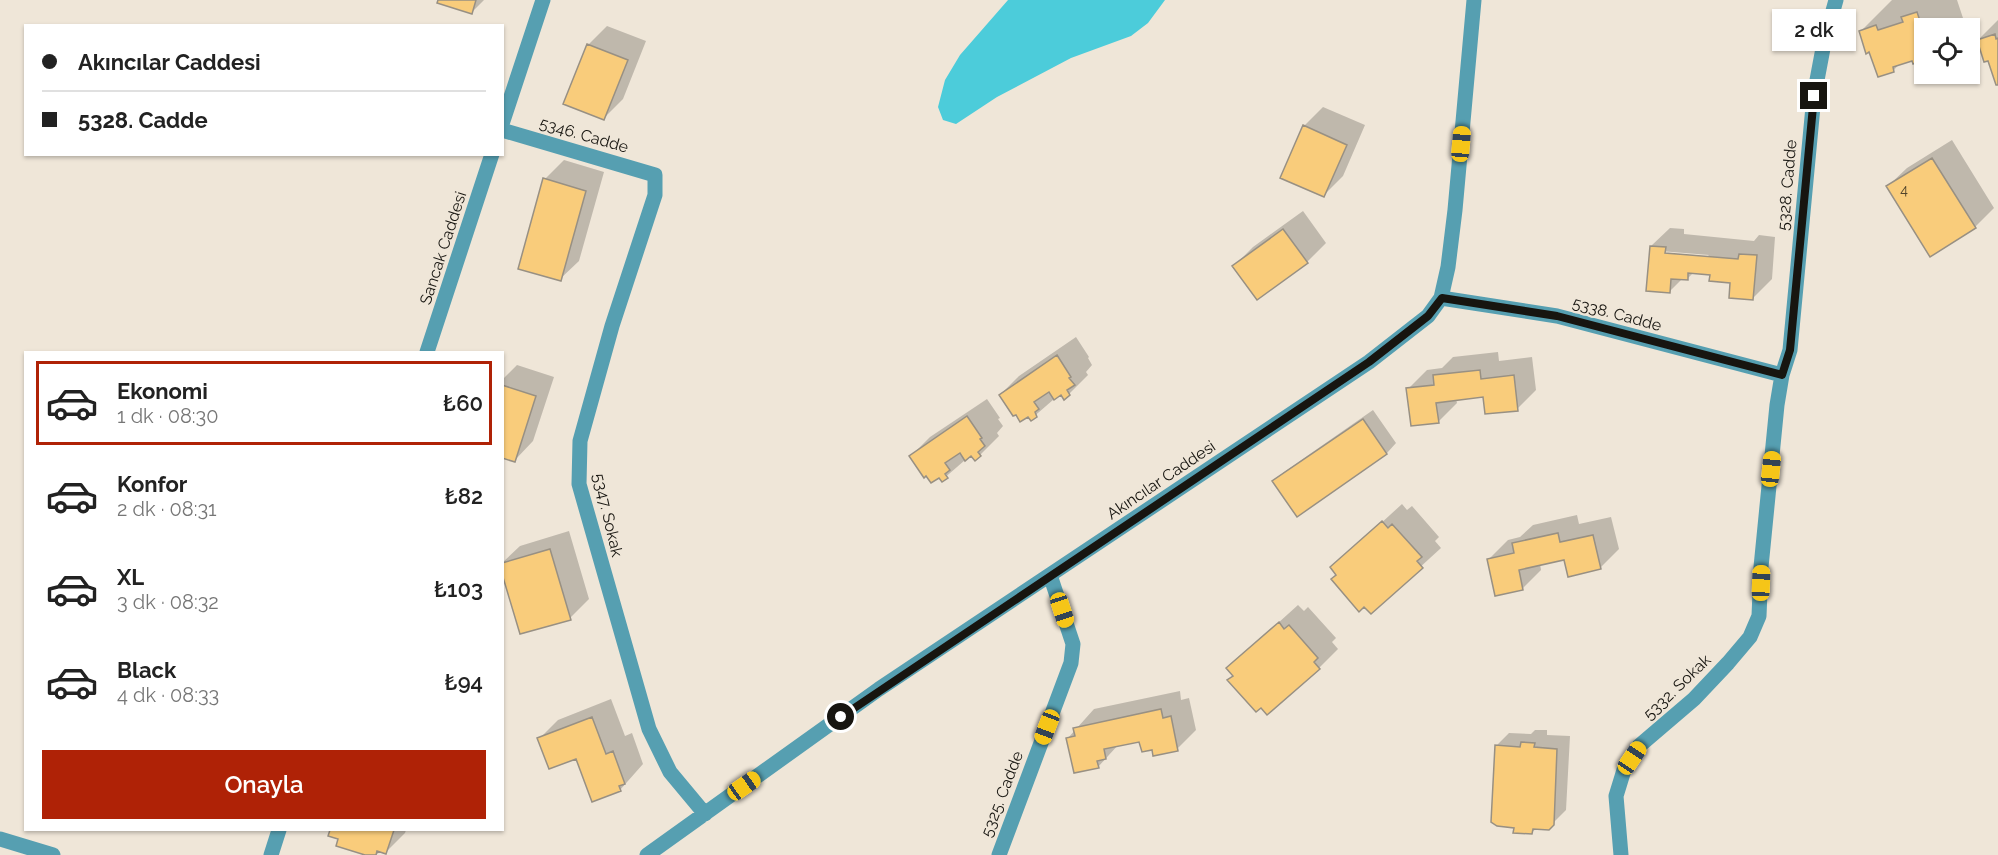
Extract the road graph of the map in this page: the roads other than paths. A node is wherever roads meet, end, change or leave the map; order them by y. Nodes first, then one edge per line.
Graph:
1 (543, 0) edge
2 (1474, 0) edge
3 (1836, 0) edge
4 (504, 118) edge
5 (504, 131) edge
6 (491, 156) edge
7 (655, 175) joint
8 (1442, 298) junction
9 (428, 351) edge
10 (1782, 375) junction
11 (1050, 575) junction
12 (1760, 616) joint
13 (705, 814) junction
14 (279, 831) edge
15 (0, 839) edge
16 (53, 855) edge
17 (271, 855) edge
18 (647, 855) edge
19 (999, 855) edge
20 (1621, 855) edge

1 - 4 street
2 - 8 street
3 - 10 street, 5328. Cadde
5 - 7 street, 5346. Cadde
6 - 9 street, Sancak Caddesi
7 - 13 street, 5347. Sokak
8 - 10 street, 5338. Cadde
8 - 11 street, Akıncılar Caddesi
10 - 12 street, 5328. Cadde
11 - 13 street, Akıncılar Caddesi
11 - 19 street, 5325. Cadde
12 - 20 street, 5332. Sokak
13 - 18 street, Akıncılar Caddesi
14 - 17 street
15 - 16 street

